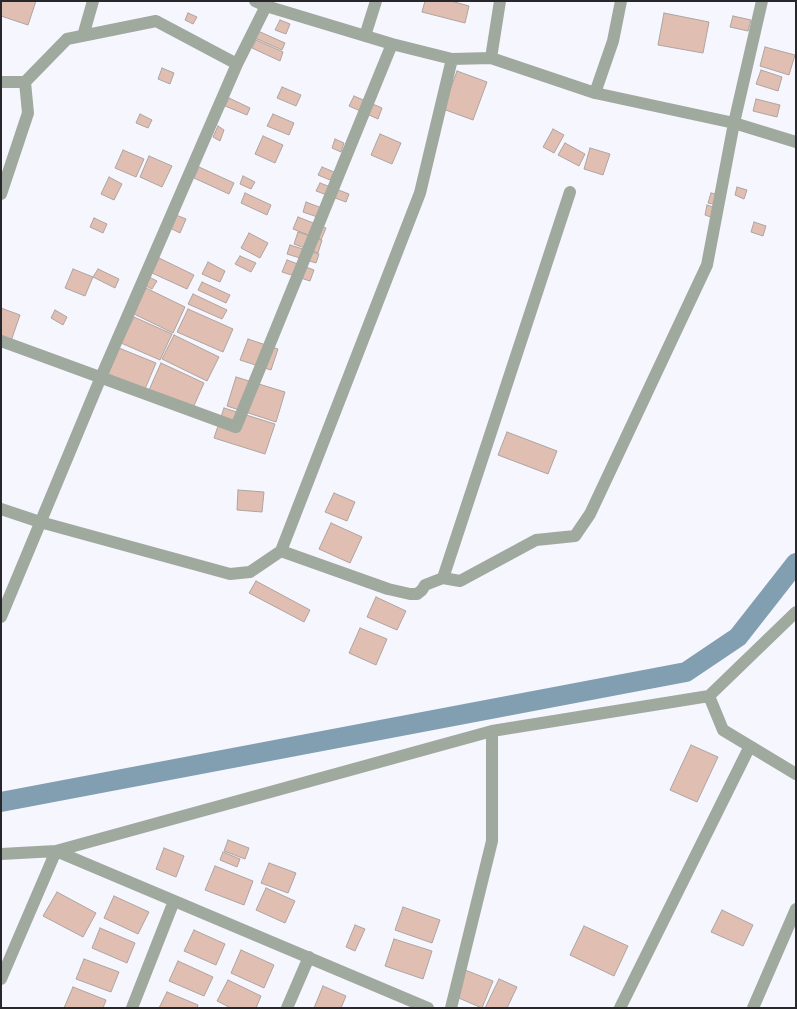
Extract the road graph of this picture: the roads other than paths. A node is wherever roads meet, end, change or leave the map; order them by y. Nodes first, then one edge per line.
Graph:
1 (93, 1) edge
2 (376, 1) edge
3 (500, 1) edge
4 (621, 1) edge
5 (762, 1) edge
6 (260, 4) edge
7 (83, 36) junction
8 (365, 36) junction
9 (392, 44) junction
10 (491, 58) junction
11 (452, 59) junction
12 (237, 64) junction
13 (1, 82) edge
14 (25, 82) junction
15 (595, 93) junction
16 (734, 123) junction
17 (796, 142) edge
18 (570, 192) dead end
19 (1, 194) edge
20 (1, 341) edge
21 (101, 377) junction
22 (1, 508) edge
23 (40, 522) junction
24 (281, 551) junction
25 (443, 578) junction
26 (796, 612) edge
27 (1, 617) edge
28 (709, 696) junction
29 (492, 730) junction
30 (750, 746) junction
31 (796, 774) edge
32 (56, 851) junction
33 (1, 854) edge
34 (174, 901) junction
35 (796, 909) edge
36 (309, 957) junction
37 (1, 979) edge
38 (132, 1008) edge
39 (287, 1008) edge
40 (428, 1008) edge
41 (451, 1008) edge
42 (620, 1008) edge
43 (753, 1008) edge

1 - 7 street
2 - 8 street
3 - 10 street
4 - 15 street
5 - 16 street
6 - 8 street
6 - 12 street
7 - 12 street
7 - 14 street
8 - 9 street
9 - 11 street
9 - 21 street
10 - 11 street
10 - 15 street
11 - 24 street
12 - 21 street
13 - 14 street
14 - 19 street
15 - 16 street
16 - 17 street
16 - 25 street
18 - 25 street
20 - 21 street
21 - 23 street
22 - 23 street
23 - 24 street
23 - 27 street
24 - 25 street
26 - 28 street
28 - 29 street
28 - 30 street
29 - 32 street
29 - 41 street
30 - 31 street
30 - 42 street
32 - 33 street
32 - 34 street
32 - 37 street
34 - 36 street
34 - 38 street
35 - 43 street
36 - 39 street
36 - 40 street

